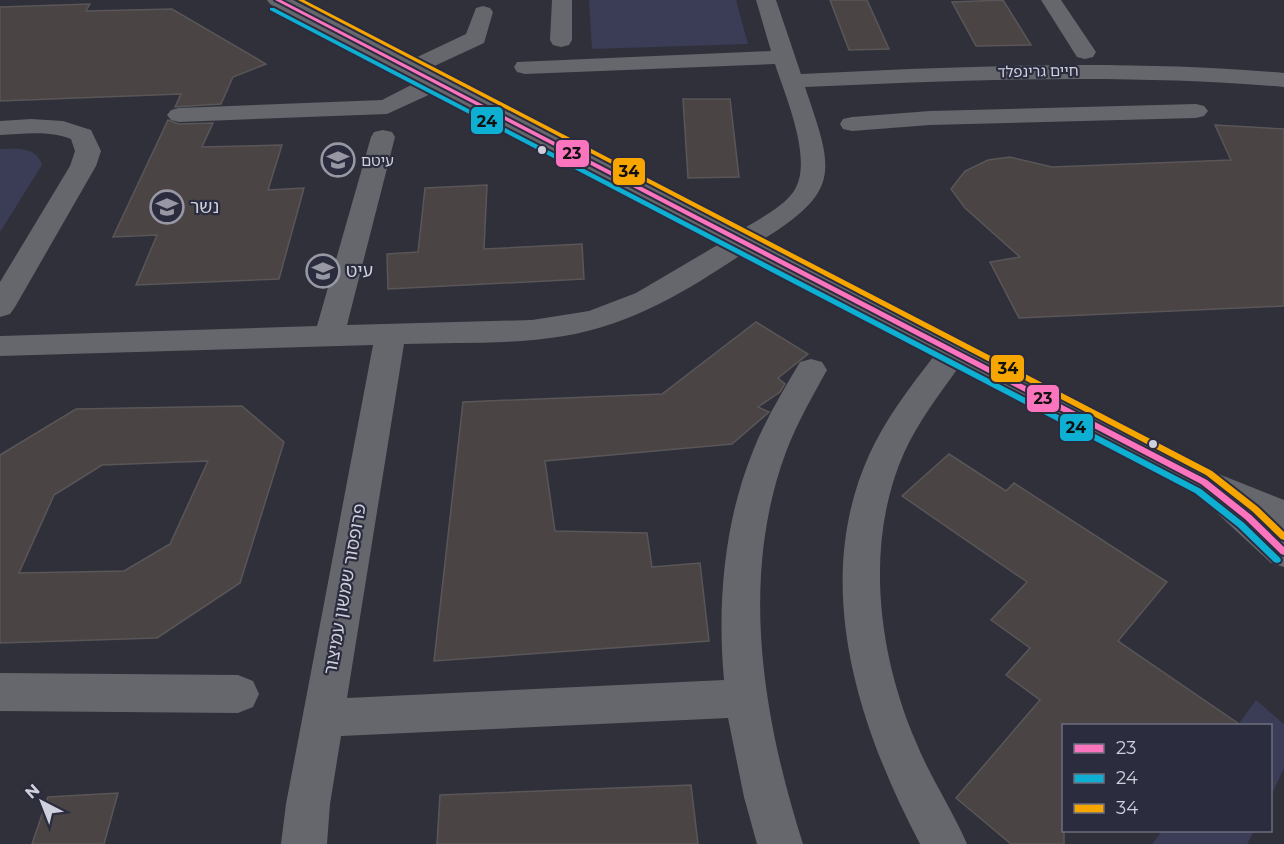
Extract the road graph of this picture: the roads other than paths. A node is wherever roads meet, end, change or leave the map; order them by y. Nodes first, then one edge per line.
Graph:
1 (278, 0) edge
2 (562, 0) edge
3 (766, 0) edge
4 (1051, 0) edge
5 (483, 12) dead end
6 (561, 40) dead end
7 (1085, 52) dead end
8 (784, 57) junction
9 (525, 67) dead end
10 (411, 69) junction
11 (1024, 71) junction
12 (1284, 80) edge
13 (792, 81) junction
14 (436, 82) junction
15 (1196, 111) dead end
16 (179, 115) dead end
17 (1061, 115) junction
18 (852, 124) dead end
19 (0, 128) edge
20 (383, 136) dead end
21 (742, 241) junction
22 (0, 307) edge
23 (390, 333) junction
24 (329, 336) junction
25 (0, 346) edge
26 (954, 352) junction
27 (811, 370) dead end
28 (1204, 482) junction
29 (1284, 515) edge
30 (1284, 552) edge
31 (0, 692) edge
32 (238, 694) dead end
33 (745, 698) junction
34 (323, 718) junction
35 (304, 844) edge
36 (780, 844) edge
37 (944, 844) edge

1 - 10 street
2 - 6 street
3 - 8 street
4 - 7 street
5 - 10 street
8 - 9 street
8 - 13 street
10 - 14 street
11 - 12 street, חיים גרינפלד
11 - 13 street, חיים גרינפלד
11 - 17 street
13 - 21 street
14 - 16 street
14 - 21 street
15 - 17 street
17 - 18 street
19 - 22 street
20 - 24 street
21 - 23 street
21 - 26 street
23 - 24 street
23 - 34 street, פרופסור שמשון עמיצור
24 - 25 street
26 - 28 street
26 - 37 street
27 - 33 street
28 - 29 street
28 - 30 street
31 - 32 street
33 - 34 street
33 - 36 street
34 - 35 street, פרופסור שמשון עמיצור

